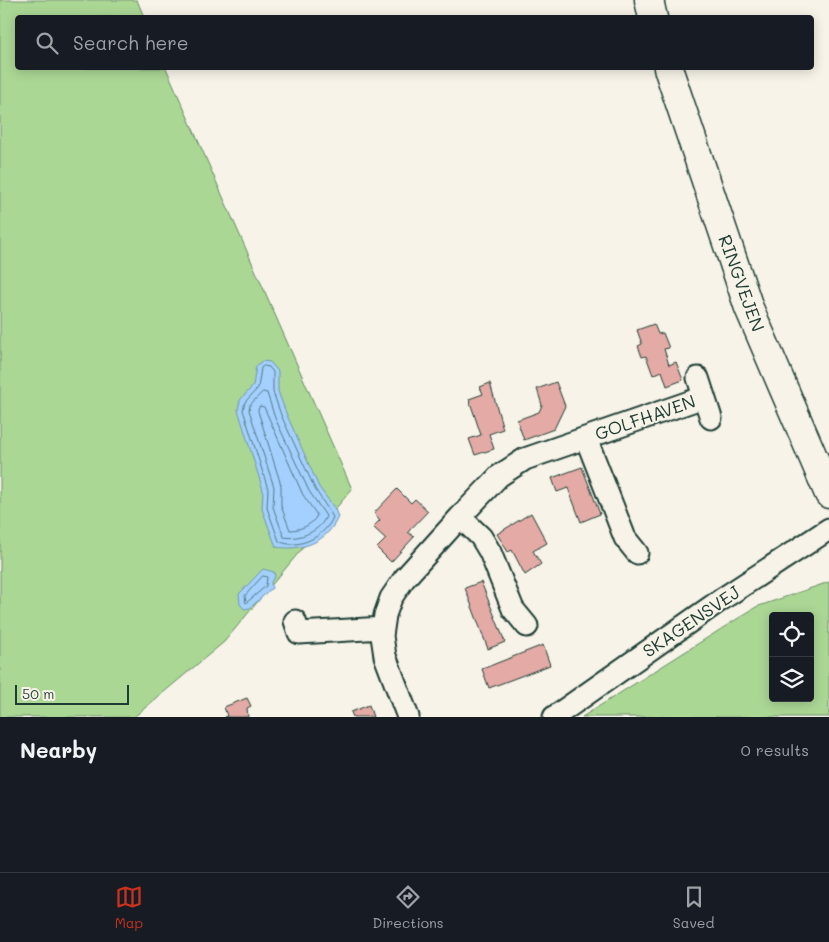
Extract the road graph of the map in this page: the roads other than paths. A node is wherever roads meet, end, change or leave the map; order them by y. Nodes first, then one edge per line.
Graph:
1 (649, 0) edge
2 (652, 15) edge
3 (669, 70) edge
4 (711, 418) dead end
5 (586, 438) junction
6 (829, 494) edge
7 (460, 517) junction
8 (829, 529) edge
9 (637, 553) dead end
10 (295, 621) dead end
11 (527, 626) dead end
12 (383, 628) junction
13 (408, 717) edge
14 (554, 717) edge

1 - 2 main road
3 - 6 main road, RINGVEJEN
4 - 5 street, GOLFHAVEN
5 - 7 street, GOLFHAVEN
5 - 9 street, GOLFHAVEN
7 - 11 street
7 - 12 street, GOLFHAVEN
8 - 14 street, SKAGENSVEJ
10 - 12 street
12 - 13 street, GOLFHAVEN

